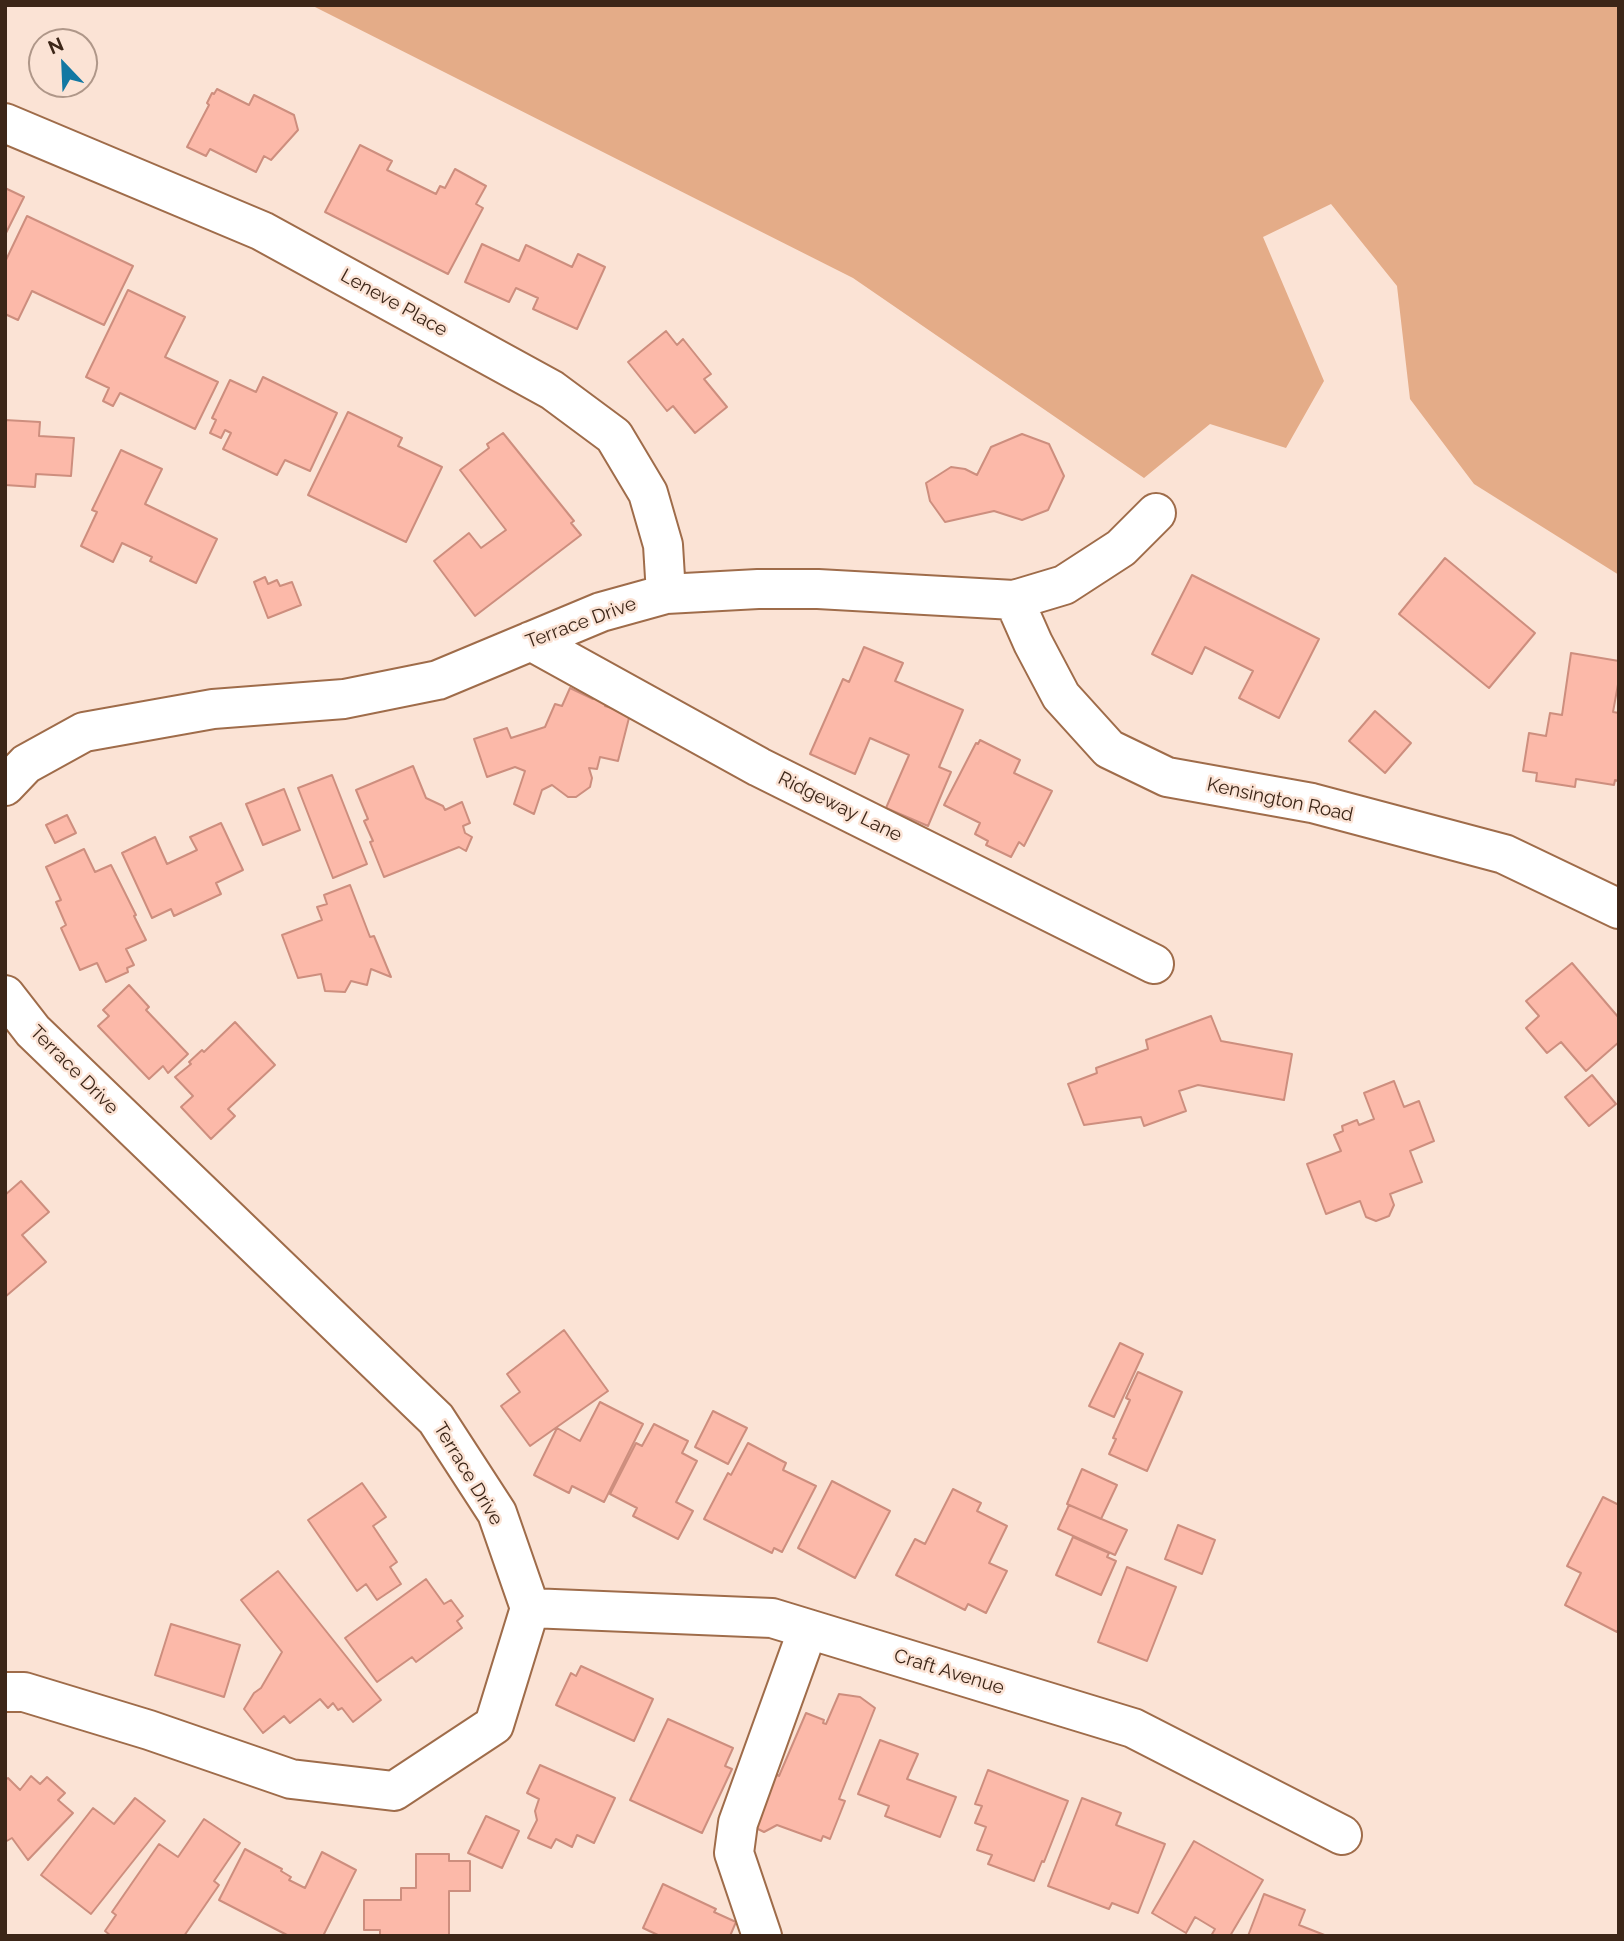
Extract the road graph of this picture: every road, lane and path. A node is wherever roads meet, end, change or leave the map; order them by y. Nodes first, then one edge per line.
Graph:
1 (5, 123) edge
2 (1156, 513) dead end
3 (666, 594) junction
4 (1014, 600) junction
5 (531, 641) junction
6 (5, 786) edge
7 (1619, 909) edge
8 (1154, 964) dead end
9 (5, 995) edge
10 (530, 1608) junction
11 (808, 1629) junction
12 (5, 1692) edge
13 (1342, 1835) dead end
14 (762, 1936) edge

1 - 3 street, Leneve Place
2 - 4 street, Terrace Drive
3 - 4 street, Terrace Drive
3 - 5 street, Terrace Drive
4 - 7 street, Kensington Road
5 - 6 street, Terrace Drive
5 - 8 street, Ridgeway Lane
9 - 10 street, Terrace Drive
10 - 11 street, Craft Avenue
10 - 12 street
11 - 13 street, Craft Avenue
11 - 14 street

